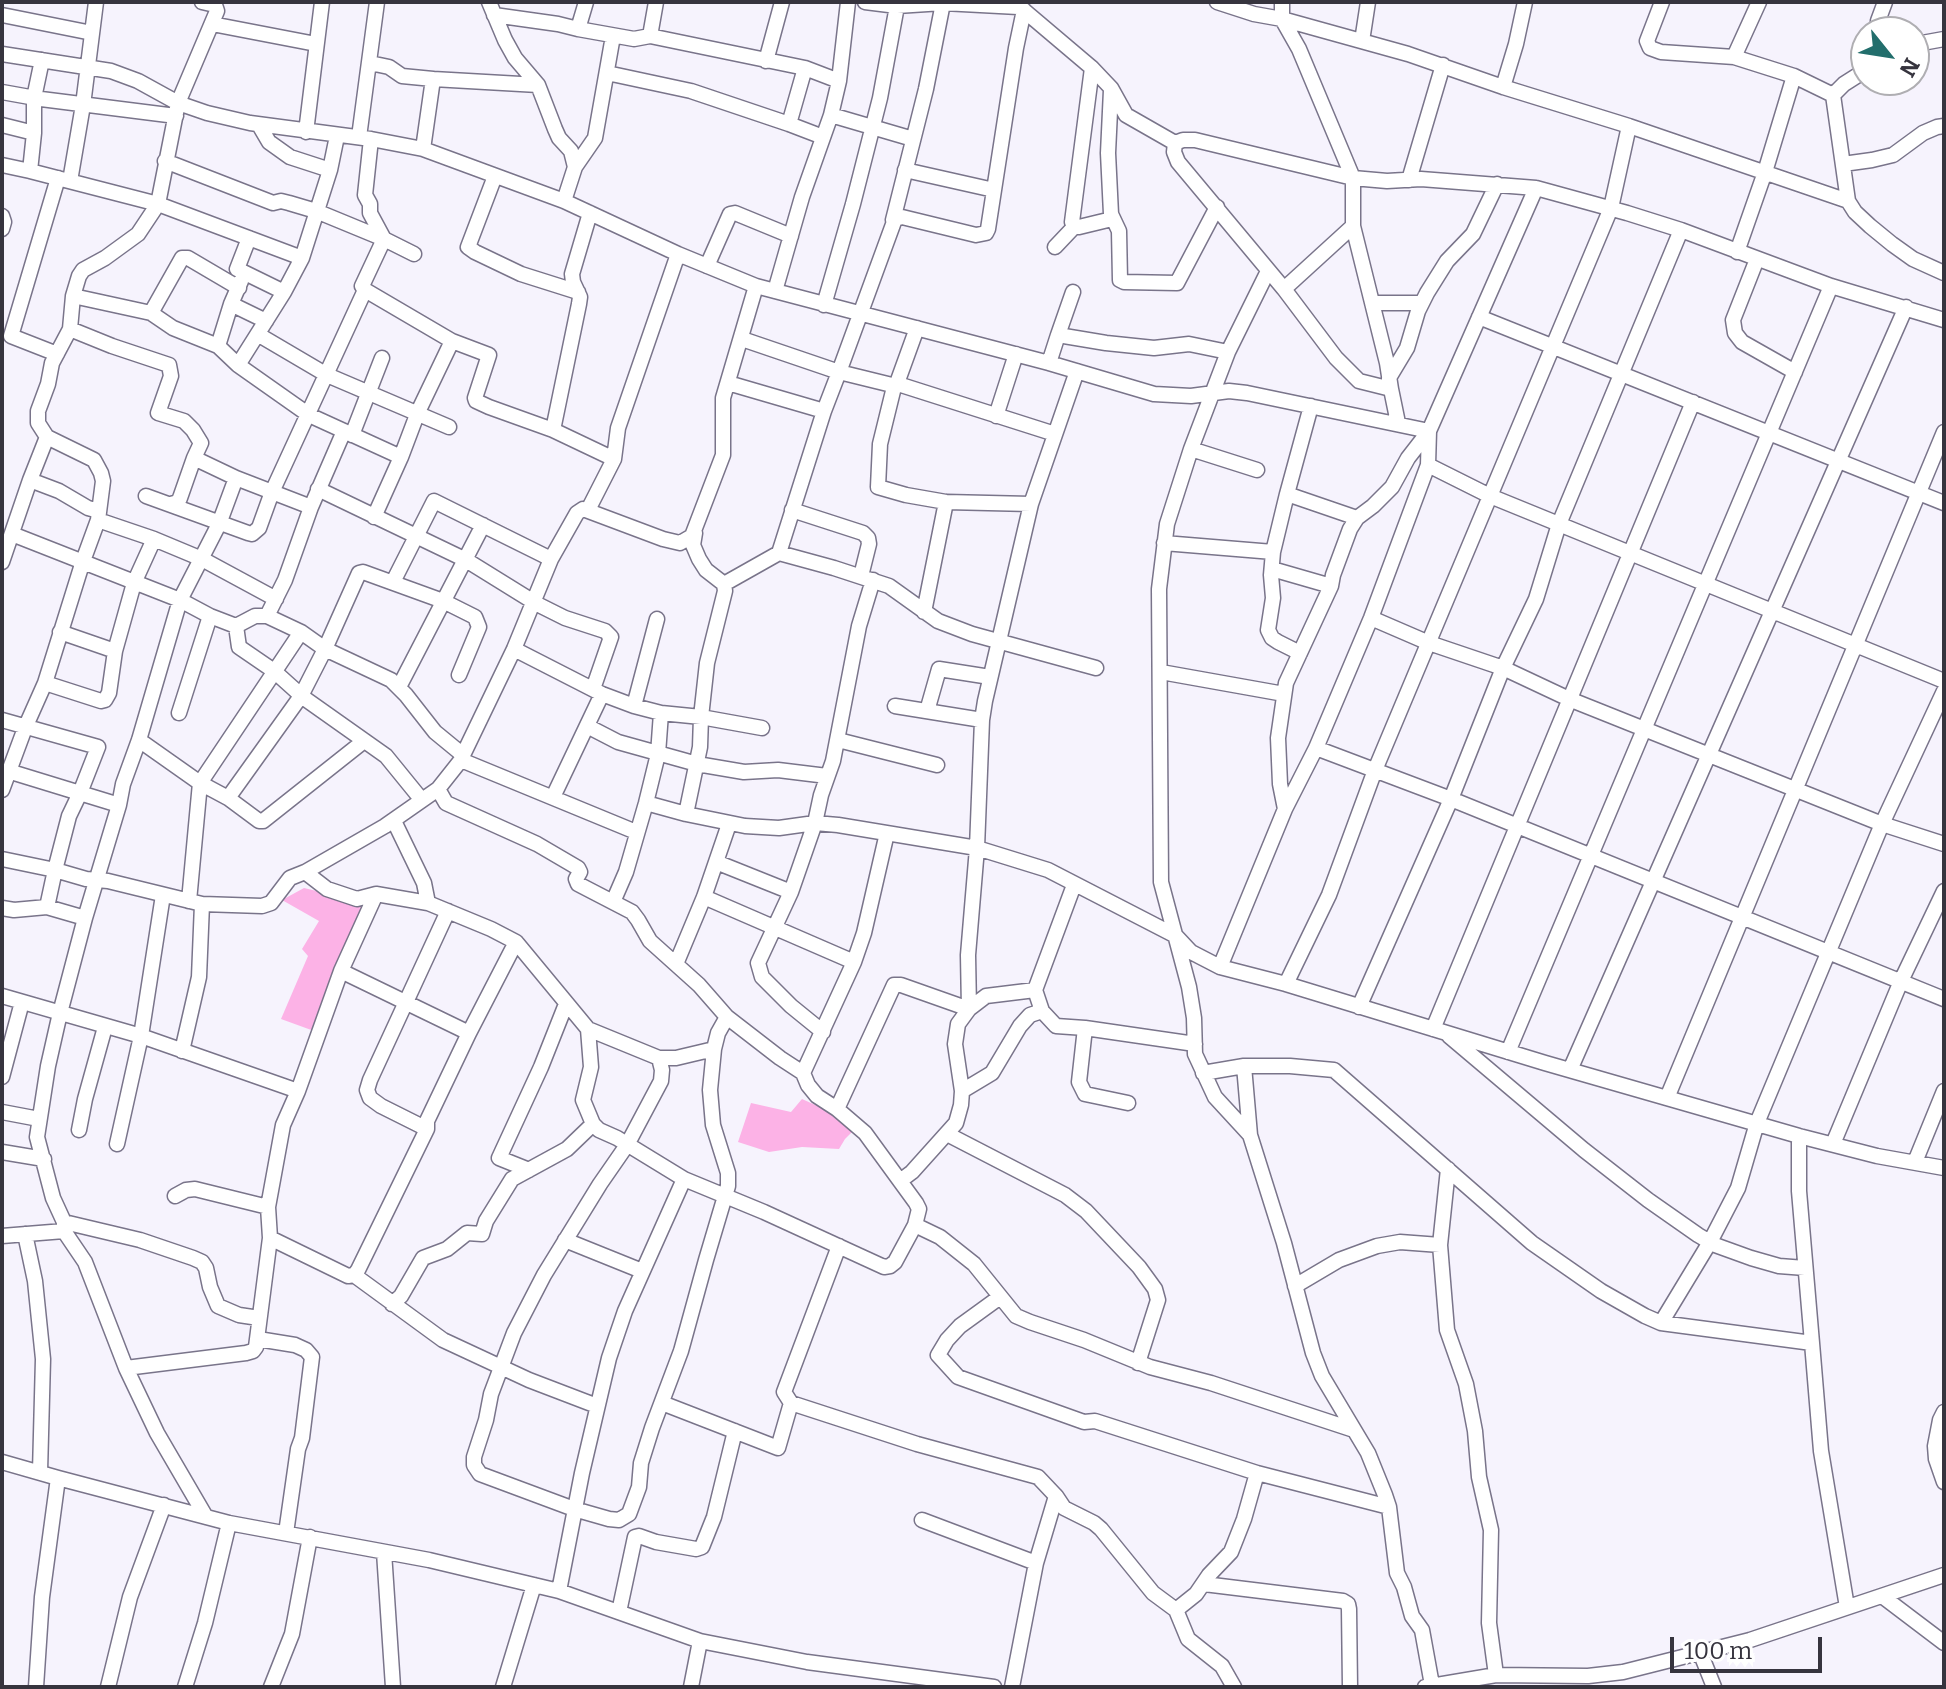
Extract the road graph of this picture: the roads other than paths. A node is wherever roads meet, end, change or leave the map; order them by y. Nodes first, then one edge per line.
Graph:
1 (96, 2) edge
2 (202, 2) edge
3 (322, 2) edge
4 (377, 2) edge
5 (586, 2) edge
6 (656, 2) edge
7 (782, 2) edge
8 (848, 2) edge
9 (865, 2) edge
10 (1217, 2) edge
11 (1282, 2) edge
12 (1368, 2) edge
13 (1525, 2) edge
14 (1662, 2) edge
15 (1759, 2) edge
16 (943, 3) edge
17 (897, 6) junction
18 (1019, 6) edge
19 (492, 8) edge
20 (2, 15) edge
21 (1282, 19) junction
22 (212, 24) junction
23 (578, 29) junction
24 (92, 33) junction
25 (613, 36) junction
26 (650, 36) junction
27 (1362, 41) junction
28 (316, 44) junction
29 (2, 54) edge
30 (1734, 57) junction
31 (42, 60) junction
32 (766, 61) junction
33 (370, 63) junction
34 (1443, 65) junction
35 (87, 68) junction
36 (805, 68) junction
37 (1092, 68) junction
38 (607, 73) junction
39 (1794, 76) junction
40 (433, 79) junction
41 (1850, 80) edge
42 (839, 81) junction
43 (538, 85) junction
44 (1503, 87) junction
45 (1111, 88) junction
46 (2, 92) edge
47 (1833, 95) junction
48 (34, 98) junction
49 (83, 105) junction
50 (177, 109) junction
51 (831, 115) junction
52 (789, 124) junction
53 (2, 125) edge
54 (259, 125) junction
55 (1629, 126) junction
56 (1944, 126) edge
57 (872, 128) junction
58 (306, 132) junction
59 (34, 133) junction
60 (337, 136) junction
61 (823, 137) junction
62 (365, 138) junction
63 (913, 139) junction
64 (1175, 143) junction
65 (423, 149) junction
66 (165, 161) junction
67 (1843, 164) junction
68 (2, 165) edge
69 (575, 167) junction
70 (330, 170) junction
71 (905, 170) junction
72 (30, 171) junction
73 (1765, 172) junction
74 (495, 176) junction
75 (1353, 178) junction
76 (64, 179) junction
77 (1409, 180) junction
78 (1497, 184) junction
79 (1536, 188) junction
80 (994, 190) junction
81 (564, 201) junction
82 (1848, 201) junction
83 (158, 204) junction
84 (1217, 207) junction
85 (1611, 208) junction
86 (316, 211) junction
87 (590, 213) junction
88 (2, 216) edge
89 (1112, 219) junction
90 (893, 220) junction
91 (1353, 226) junction
92 (1074, 227) junction
93 (2, 229) edge
94 (1681, 230) junction
95 (791, 236) junction
96 (249, 238) junction
97 (384, 239) junction
98 (1055, 247) dead end
99 (1737, 252) junction
100 (414, 254) dead end
101 (678, 254) junction
102 (302, 258) junction
103 (1757, 259) junction
104 (707, 266) junction
105 (1268, 271) junction
106 (244, 273) junction
107 (1944, 273) edge
108 (756, 286) junction
109 (1831, 286) junction
110 (239, 288) junction
111 (1284, 289) junction
112 (365, 290) junction
113 (775, 291) junction
114 (284, 292) junction
115 (578, 292) junction
116 (1073, 292) dead end
117 (73, 296) junction
118 (1372, 303) junction
119 (1422, 303) junction
120 (231, 304) junction
121 (824, 305) junction
122 (1906, 307) junction
123 (151, 313) junction
124 (861, 313) junction
125 (1479, 317) junction
126 (1944, 320) edge
127 (266, 321) junction
128 (917, 328) junction
129 (70, 329) junction
130 (259, 335) junction
131 (1058, 335) junction
132 (742, 339) junction
133 (6, 341) edge
134 (452, 341) junction
135 (218, 346) junction
136 (1553, 346) junction
137 (1228, 352) junction
138 (57, 354) junction
139 (1016, 354) junction
140 (382, 358) dead end
141 (1049, 363) junction
142 (238, 365) junction
143 (1077, 371) junction
144 (839, 372) junction
145 (1795, 372) junction
146 (1622, 374) junction
147 (327, 375) junction
148 (728, 383) junction
149 (1390, 384) junction
150 (896, 386) junction
151 (368, 392) junction
152 (1212, 392) junction
153 (1693, 402) junction
154 (1311, 406) junction
155 (824, 411) junction
156 (418, 412) junction
157 (309, 415) junction
158 (996, 416) junction
159 (1398, 423) junction
160 (449, 427) dead end
161 (553, 430) junction
162 (1429, 431) junction
163 (1944, 432) edge
164 (348, 433) junction
165 (1769, 433) junction
166 (1055, 434) junction
167 (47, 437) junction
168 (1191, 449) junction
169 (401, 457) junction
170 (194, 458) junction
171 (614, 459) junction
172 (1838, 460) junction
173 (1428, 465) junction
174 (1257, 470) dead end
175 (236, 478) junction
176 (30, 480) junction
177 (318, 489) junction
178 (272, 492) junction
179 (1919, 493) junction
180 (1287, 494) junction
181 (146, 496) dead end
182 (1490, 496) junction
183 (946, 502) junction
184 (1944, 503) edge
185 (171, 504) junction
186 (1031, 504) junction
187 (311, 507) junction
188 (588, 510) junction
189 (792, 510) junction
190 (99, 516) junction
191 (374, 517) junction
192 (1357, 518) junction
193 (219, 524) junction
194 (1559, 524) junction
195 (483, 525) junction
196 (695, 533) junction
197 (12, 534) junction
198 (415, 537) junction
199 (154, 539) junction
200 (1164, 543) junction
201 (1273, 552) junction
202 (779, 553) junction
203 (1630, 553) junction
204 (202, 559) junction
205 (551, 559) junction
206 (466, 560) junction
207 (83, 561) junction
208 (2, 562) edge
209 (1272, 569) junction
210 (867, 578) junction
211 (393, 582) junction
212 (134, 583) junction
213 (724, 584) junction
214 (1705, 584) junction
215 (1331, 586) junction
216 (276, 599) junction
217 (180, 600) junction
218 (443, 601) junction
219 (533, 601) junction
220 (1772, 610) junction
221 (924, 612) junction
222 (210, 616) junction
223 (267, 616) junction
224 (1371, 618) junction
225 (657, 619) dead end
226 (236, 626) junction
227 (60, 632) junction
228 (301, 632) junction
229 (998, 642) junction
230 (1429, 643) junction
231 (1856, 644) junction
232 (325, 649) junction
233 (514, 649) junction
234 (115, 651) junction
235 (1300, 653) junction
236 (1096, 668) dead end
237 (1503, 668) junction
238 (274, 671) junction
239 (1161, 672) junction
240 (459, 675) dead end
241 (990, 677) junction
242 (1944, 681) edge
243 (45, 683) junction
244 (399, 687) junction
245 (1944, 691) edge
246 (597, 692) junction
247 (1284, 694) junction
248 (301, 696) junction
249 (1569, 699) junction
250 (634, 706) junction
251 (895, 706) dead end
252 (927, 711) junction
253 (179, 713) dead end
254 (661, 713) junction
255 (701, 717) junction
256 (2, 720) edge
257 (982, 720) junction
258 (587, 726) junction
259 (25, 728) junction
260 (762, 728) dead end
261 (1644, 729) junction
262 (139, 740) junction
263 (838, 740) junction
264 (364, 741) junction
265 (1316, 748) junction
266 (658, 754) junction
267 (1709, 754) junction
268 (462, 757) junction
269 (697, 764) junction
270 (937, 765) dead end
271 (1375, 770) junction
272 (8, 771) junction
273 (827, 776) junction
274 (200, 783) junction
275 (438, 789) junction
276 (1795, 789) junction
277 (2, 790) edge
278 (80, 793) junction
279 (553, 797) junction
280 (228, 798) junction
281 (421, 799) junction
282 (1451, 799) junction
283 (646, 803) junction
284 (119, 805) junction
285 (1285, 809) junction
286 (686, 814) junction
287 (394, 821) junction
288 (815, 823) junction
289 (729, 824) junction
290 (1882, 824) junction
291 (1516, 827) junction
292 (636, 832) junction
293 (887, 833) junction
294 (1944, 844) edge
295 (977, 848) junction
296 (1590, 856) junction
297 (2, 859) edge
298 (716, 862) junction
299 (55, 870) junction
300 (305, 872) junction
301 (98, 880) junction
302 (1653, 881) junction
303 (1074, 885) junction
304 (1944, 891) edge
305 (791, 892) junction
306 (376, 894) junction
307 (163, 895) junction
308 (704, 897) junction
309 (195, 902) junction
310 (613, 902) junction
311 (428, 903) junction
312 (47, 907) junction
313 (2, 908) edge
314 (448, 911) junction
315 (1742, 917) junction
316 (85, 918) junction
317 (775, 926) junction
318 (1176, 936) junction
319 (516, 942) junction
320 (1828, 952) junction
321 (854, 962) junction
322 (676, 964) junction
323 (1220, 967) junction
324 (341, 971) junction
325 (1901, 981) junction
326 (1286, 984) junction
327 (1035, 990) junction
328 (2, 996) edge
329 (1944, 999) edge
330 (22, 1002) junction
331 (406, 1002) junction
332 (566, 1004) junction
333 (1359, 1007) junction
334 (969, 1009) junction
335 (1042, 1011) junction
336 (60, 1013) junction
337 (727, 1017) junction
338 (105, 1027) junction
339 (1085, 1028) junction
340 (588, 1029) junction
341 (1439, 1031) junction
342 (823, 1032) junction
343 (469, 1033) junction
344 (141, 1036) junction
345 (1195, 1044) junction
346 (714, 1049) junction
347 (182, 1051) junction
348 (1508, 1052) junction
349 (659, 1058) junction
350 (1244, 1066) junction
351 (1570, 1070) junction
352 (803, 1073) junction
353 (1203, 1073) junction
354 (2, 1077) edge
355 (298, 1091) junction
356 (962, 1091) junction
357 (1944, 1091) edge
358 (1667, 1098) junction
359 (1128, 1103) dead end
360 (837, 1109) junction
361 (2, 1112) edge
362 (39, 1119) junction
363 (1757, 1123) junction
364 (593, 1124) junction
365 (427, 1129) junction
366 (79, 1130) dead end
367 (947, 1134) junction
368 (1250, 1135) junction
369 (1799, 1136) junction
370 (117, 1144) dead end
371 (1833, 1144) junction
372 (627, 1145) junction
373 (2, 1152) edge
374 (44, 1159) junction
375 (1915, 1162) junction
376 (1944, 1168) edge
377 (1448, 1169) junction
378 (529, 1170) junction
379 (684, 1179) junction
380 (900, 1181) junction
381 (175, 1196) dead end
382 (725, 1196) junction
383 (268, 1207) junction
384 (915, 1225) junction
385 (64, 1227) junction
386 (25, 1234) junction
387 (2, 1236) edge
388 (270, 1238) junction
389 (565, 1240) junction
390 (1710, 1242) junction
391 (1440, 1245) junction
392 (839, 1246) junction
393 (1805, 1268) junction
394 (642, 1271) junction
395 (354, 1275) junction
396 (1295, 1286) junction
397 (1000, 1297) junction
398 (392, 1304) junction
399 (259, 1318) junction
400 (1661, 1323) junction
401 (258, 1339) junction
402 (1812, 1343) junction
403 (1138, 1363) junction
404 (126, 1368) junction
405 (501, 1368) junction
406 (662, 1403) junction
407 (791, 1403) junction
408 (597, 1406) junction
409 (1944, 1412) edge
410 (1354, 1430) junction
411 (735, 1431) junction
412 (2, 1462) edge
413 (40, 1472) junction
414 (1257, 1473) junction
415 (58, 1478) junction
416 (1944, 1482) edge
417 (1056, 1496) junction
418 (164, 1505) junction
419 (1389, 1507) junction
420 (574, 1509) junction
421 (206, 1517) junction
422 (922, 1520) dead end
423 (229, 1523) junction
424 (286, 1533) junction
425 (310, 1537) junction
426 (384, 1552) junction
427 (1036, 1563) junction
428 (1944, 1575) edge
429 (1204, 1584) junction
430 (534, 1585) junction
431 (559, 1591) junction
432 (1882, 1596) junction
433 (1847, 1607) junction
434 (1176, 1610) junction
435 (619, 1612) junction
436 (700, 1641) junction
437 (1944, 1643) edge
438 (1700, 1652) junction
439 (1496, 1675) junction
440 (1514, 1681) edge
441 (1428, 1686) edge
442 (36, 1687) edge
443 (108, 1687) edge
444 (185, 1687) edge
445 (271, 1687) edge
446 (393, 1687) edge
447 (503, 1687) edge
448 (691, 1687) edge
449 (994, 1687) edge
450 (1012, 1687) edge
451 (1234, 1687) edge
452 (1350, 1687) edge
453 (1714, 1687) edge

1 - 24 street
2 - 22 street
3 - 28 street
4 - 33 street
5 - 23 street
6 - 26 street
7 - 32 street
8 - 42 street
9 - 17 street
10 - 21 street
11 - 21 street
12 - 27 street
13 - 44 street
14 - 30 street
15 - 30 street
16 - 17 street
16 - 18 street
16 - 63 street
17 - 57 street
18 - 37 street
18 - 80 street
19 - 23 street
19 - 43 street
20 - 24 street
21 - 27 street
21 - 75 street
22 - 28 street
22 - 50 street
23 - 25 street
24 - 35 street
25 - 26 street
25 - 38 street
26 - 32 street
27 - 34 street
28 - 58 street
29 - 31 street
30 - 39 street
31 - 35 street
31 - 48 street
32 - 36 street
33 - 40 street
33 - 62 street
34 - 44 street
34 - 77 street
35 - 49 street
35 - 50 street
36 - 42 street
36 - 52 street
37 - 45 street
37 - 92 street
38 - 52 street
38 - 69 street
39 - 47 street
39 - 73 street
40 - 43 street
40 - 65 street
41 - 47 street
42 - 51 street
43 - 69 street
44 - 55 street
45 - 64 street
45 - 89 street
46 - 48 street
47 - 67 street
48 - 49 street
48 - 59 street
49 - 50 street
49 - 76 street
50 - 54 street
50 - 66 street
51 - 57 street
51 - 61 street
52 - 61 street
53 - 59 street
54 - 58 street
54 - 70 street
55 - 73 street
55 - 85 street
56 - 67 street
57 - 63 street
57 - 121 street
58 - 60 street
59 - 72 street
60 - 62 street
60 - 70 street
61 - 95 street
62 - 65 street
62 - 97 street
63 - 71 street
64 - 75 street
64 - 84 street
65 - 74 street
66 - 83 street
66 - 86 street
67 - 82 street
68 - 72 street
69 - 81 street
70 - 86 street
71 - 80 street
71 - 90 street
72 - 76 street
73 - 82 street
73 - 99 street
74 - 81 street
74 - 115 street
75 - 77 street
75 - 91 street
76 - 83 street
76 - 133 street
77 - 78 street
78 - 79 street
78 - 119 street
79 - 85 street
79 - 125 street
80 - 90 street
81 - 87 street
82 - 107 street
83 - 96 street
83 - 117 street
84 - 89 street
84 - 105 street
85 - 94 street
85 - 136 street
86 - 97 street
86 - 102 street
87 - 101 street
87 - 115 street
88 - 93 street
89 - 92 street
90 - 124 street
91 - 111 street
91 - 118 street
92 - 98 street
94 - 99 street
94 - 146 street
95 - 104 street
95 - 113 street
96 - 102 street
96 - 106 street
97 - 100 street
97 - 112 street
99 - 103 street
101 - 104 street
101 - 171 street
102 - 114 street
103 - 109 street
103 - 145 street
104 - 108 street
105 - 111 street
105 - 137 street
106 - 110 street
106 - 114 street
108 - 113 street
108 - 132 street
109 - 122 street
109 - 145 street
110 - 120 street
110 - 123 street
111 - 149 street
112 - 134 street
112 - 147 street
113 - 121 street
114 - 127 street
115 - 161 street
116 - 131 street
117 - 123 street
117 - 129 street
118 - 119 street
118 - 149 street
119 - 149 street
120 - 127 street
120 - 135 street
121 - 124 street
122 - 126 street
122 - 172 street
123 - 135 street
124 - 128 street
124 - 144 street
125 - 136 street
125 - 162 street
127 - 130 street
128 - 139 street
128 - 150 street
129 - 138 street
129 - 170 street
130 - 142 street
130 - 147 street
131 - 137 street
131 - 141 street
132 - 144 street
132 - 148 street
133 - 138 street
134 - 156 street
134 - 161 street
135 - 142 street
136 - 146 street
136 - 182 street
137 - 152 street
138 - 167 street
139 - 141 street
139 - 158 street
140 - 151 street
141 - 143 street
142 - 157 street
143 - 152 street
143 - 166 street
144 - 150 street
144 - 155 street
145 - 165 street
146 - 153 street
146 - 194 street
147 - 151 street
147 - 157 street
148 - 155 street
148 - 196 street
149 - 159 street
150 - 158 street
150 - 183 street
151 - 156 street
151 - 164 street
152 - 154 street
152 - 168 street
153 - 165 street
153 - 203 street
154 - 159 street
154 - 180 street
155 - 189 street
156 - 160 street
156 - 169 street
157 - 164 street
157 - 178 street
158 - 166 street
159 - 162 street
161 - 171 street
162 - 173 street
162 - 192 street
163 - 179 street
164 - 169 street
164 - 177 street
165 - 172 street
165 - 214 street
166 - 186 street
167 - 176 street
167 - 190 street
168 - 174 street
168 - 200 street
169 - 191 street
170 - 175 street
170 - 185 street
171 - 188 street
172 - 179 street
172 - 220 street
173 - 182 street
173 - 224 street
175 - 178 street
175 - 193 street
176 - 190 street
176 - 197 street
177 - 187 street
177 - 191 street
178 - 187 street
178 - 193 street
179 - 184 street
179 - 231 street
180 - 192 street
180 - 201 street
181 - 185 street
182 - 194 street
182 - 230 street
183 - 186 street
183 - 221 street
185 - 193 street
186 - 229 street
187 - 216 street
188 - 196 street
188 - 205 street
189 - 202 street
189 - 210 street
190 - 199 street
190 - 207 street
191 - 198 street
192 - 215 street
193 - 204 street
194 - 203 street
194 - 237 street
195 - 198 street
195 - 205 street
195 - 206 street
196 - 213 street
197 - 207 street
197 - 208 street
198 - 206 street
198 - 211 street
199 - 204 street
199 - 212 street
200 - 201 street
200 - 239 street
201 - 209 street
202 - 210 street
202 - 213 street
203 - 214 street
203 - 249 street
204 - 216 street
204 - 217 street
205 - 219 street
206 - 218 street
206 - 219 street
207 - 212 street
207 - 227 street
209 - 215 street
209 - 235 street
210 - 221 street
210 - 263 street
211 - 218 street
211 - 232 street
212 - 217 street
212 - 234 street
213 - 255 street
214 - 220 street
214 - 261 street
215 - 235 street
216 - 223 street
217 - 222 street
217 - 262 street
218 - 240 street
218 - 244 street
219 - 233 street
219 - 246 street
220 - 231 street
220 - 267 street
221 - 229 street
222 - 226 street
222 - 253 street
223 - 226 street
223 - 228 street
224 - 230 street
224 - 265 street
225 - 250 street
226 - 238 street
227 - 234 street
227 - 243 street
228 - 232 street
228 - 238 street
229 - 236 street
229 - 241 street
230 - 237 street
230 - 271 street
231 - 242 street
231 - 276 street
232 - 244 street
232 - 248 street
233 - 246 street
233 - 268 street
234 - 243 street
235 - 247 street
237 - 249 street
237 - 282 street
238 - 248 street
238 - 274 street
239 - 247 street
239 - 318 street
241 - 252 street
241 - 257 street
243 - 259 street
244 - 268 street
245 - 290 street
246 - 250 street
246 - 258 street
247 - 285 street
248 - 264 street
248 - 280 street
249 - 261 street
249 - 291 street
250 - 254 street
251 - 252 street
252 - 257 street
254 - 255 street
254 - 266 street
255 - 260 street
255 - 269 street
256 - 259 street
257 - 295 street
258 - 266 street
258 - 279 street
259 - 272 street
259 - 278 street
261 - 267 street
261 - 296 street
262 - 274 street
262 - 284 street
263 - 270 street
263 - 273 street
264 - 280 street
264 - 281 street
265 - 271 street
265 - 285 street
266 - 269 street
266 - 283 street
267 - 276 street
267 - 302 street
268 - 275 street
268 - 279 street
269 - 273 street
269 - 286 street
271 - 282 street
271 - 326 street
272 - 277 street
272 - 278 street
273 - 288 street
274 - 280 street
274 - 309 street
275 - 281 street
275 - 310 street
276 - 290 street
276 - 315 street
278 - 284 street
278 - 299 street
279 - 292 street
281 - 287 street
282 - 291 street
282 - 333 street
283 - 286 street
283 - 292 street
284 - 301 street
285 - 323 street
286 - 289 street
287 - 300 street
287 - 311 street
288 - 289 street
288 - 293 street
288 - 305 street
289 - 298 street
290 - 294 street
290 - 320 street
291 - 296 street
291 - 341 street
292 - 310 street
293 - 295 street
293 - 321 street
295 - 303 street
295 - 334 street
296 - 302 street
296 - 348 street
297 - 299 street
298 - 305 street
298 - 308 street
299 - 301 street
299 - 312 street
300 - 306 street
300 - 309 street
301 - 307 street
301 - 316 street
302 - 315 street
302 - 351 street
303 - 318 street
303 - 327 street
304 - 325 street
305 - 317 street
306 - 311 street
306 - 324 street
307 - 309 street
307 - 344 street
308 - 317 street
308 - 322 street
309 - 347 street
310 - 322 street
311 - 314 street
312 - 313 street
312 - 316 street
314 - 319 street
314 - 331 street
315 - 320 street
315 - 358 street
316 - 336 street
317 - 321 street
317 - 342 street
318 - 323 street
318 - 345 street
319 - 332 street
319 - 343 street
320 - 325 street
320 - 363 street
321 - 342 street
322 - 337 street
323 - 326 street
324 - 331 street
324 - 355 street
325 - 329 street
325 - 371 street
326 - 333 street
327 - 334 street
327 - 335 street
328 - 330 street
330 - 336 street
330 - 354 street
331 - 343 street
331 - 365 street
332 - 340 street
332 - 378 street
333 - 341 street
334 - 356 street
334 - 360 street
335 - 339 street
335 - 356 street
336 - 338 street
336 - 362 street
337 - 346 street
337 - 352 street
338 - 344 street
338 - 366 street
339 - 345 street
339 - 359 street
340 - 349 street
340 - 364 street
341 - 348 street
341 - 390 street
342 - 352 street
343 - 365 street
344 - 347 street
344 - 370 street
345 - 353 street
346 - 349 street
346 - 382 street
347 - 355 street
348 - 351 street
349 - 372 street
350 - 353 street
350 - 368 street
350 - 377 street
351 - 358 street
352 - 360 street
353 - 368 street
355 - 383 street
356 - 367 street
357 - 375 street
358 - 363 street
360 - 380 street
361 - 362 street
362 - 374 street
363 - 369 street
363 - 390 street
364 - 372 street
364 - 378 street
365 - 395 street
367 - 380 street
367 - 403 street
368 - 396 street
369 - 371 street
369 - 393 street
371 - 375 street
372 - 379 street
372 - 389 street
373 - 374 street
374 - 385 street
375 - 376 street
377 - 391 street
377 - 400 street
378 - 398 street
379 - 382 street
379 - 394 street
380 - 384 street
381 - 383 street
382 - 392 street
382 - 406 street
383 - 388 street
384 - 392 street
384 - 397 street
385 - 386 street
385 - 399 street
385 - 404 street
386 - 387 street
386 - 413 street
388 - 395 street
388 - 399 street
389 - 394 street
389 - 405 street
390 - 393 street
390 - 400 street
391 - 396 street
391 - 439 street
392 - 407 street
393 - 402 street
394 - 408 street
395 - 398 street
396 - 410 street
397 - 403 street
397 - 414 street
398 - 405 street
399 - 401 street
400 - 402 street
401 - 404 street
401 - 424 street
402 - 433 street
403 - 410 street
404 - 421 street
405 - 408 street
405 - 420 street
406 - 411 street
406 - 420 street
407 - 411 street
407 - 417 street
408 - 420 street
409 - 416 street
410 - 419 street
411 - 435 street
412 - 413 street
413 - 415 street
414 - 419 street
414 - 429 street
415 - 418 street
415 - 442 street
417 - 427 street
417 - 434 street
418 - 421 street
418 - 443 street
419 - 441 street
420 - 431 street
421 - 423 street
422 - 427 street
423 - 424 street
423 - 444 street
424 - 425 street
425 - 426 street
425 - 445 street
426 - 430 street
426 - 446 street
427 - 450 street
428 - 432 street
429 - 434 street
429 - 452 street
430 - 431 street
430 - 447 street
431 - 435 street
432 - 433 street
432 - 437 street
433 - 438 street
434 - 451 street
435 - 436 street
436 - 448 street
436 - 449 street
438 - 440 street
438 - 453 street
439 - 440 street
439 - 441 street

